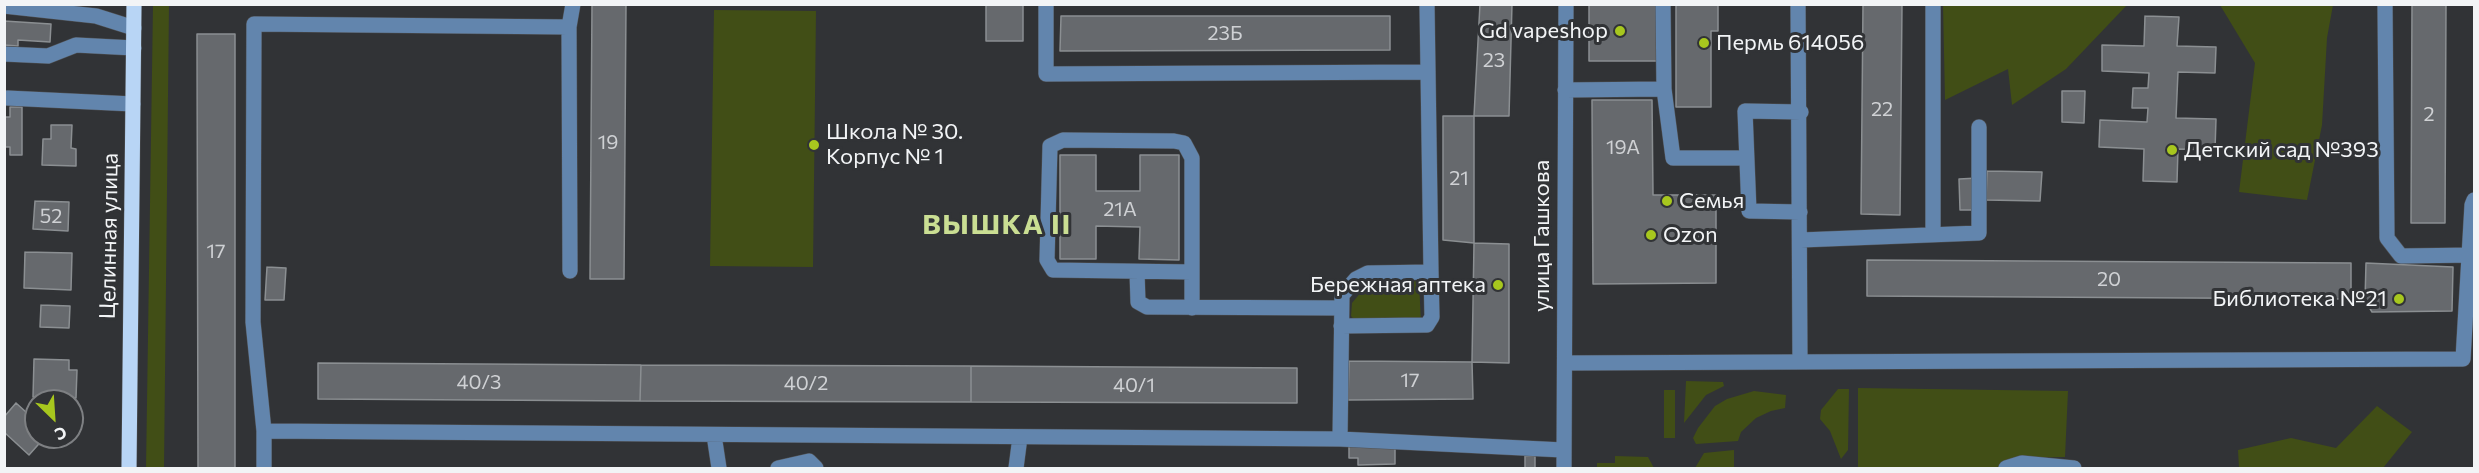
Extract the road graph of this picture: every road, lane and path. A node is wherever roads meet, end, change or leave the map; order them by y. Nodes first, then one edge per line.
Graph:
1 (134, 4) edge
2 (573, 4) edge
3 (1046, 4) edge
4 (1427, 4) edge
5 (1566, 4) edge
6 (1663, 4) edge
7 (1798, 4) edge
8 (1933, 4) edge
9 (2385, 4) edge
10 (4, 6) edge
11 (569, 27) junction
12 (134, 28) junction
13 (134, 48) junction
14 (4, 54) edge
15 (1428, 72) junction
16 (1664, 89) junction
17 (1565, 90) junction
18 (7, 98) dead end
19 (133, 104) junction
20 (1801, 112) junction
21 (1979, 127) dead end
22 (1746, 158) junction
23 (2475, 200) edge
24 (1800, 212) junction
25 (1933, 234) junction
26 (1801, 240) junction
27 (2472, 255) edge
28 (570, 271) dead end
29 (1137, 272) junction
30 (1192, 272) junction
31 (1431, 272) junction
32 (1192, 308) junction
33 (1341, 308) junction
34 (1341, 326) junction
35 (1800, 362) junction
36 (1565, 363) junction
37 (264, 431) junction
38 (714, 435) junction
39 (1020, 437) junction
40 (1340, 439) junction
41 (1563, 450) junction
42 (129, 468) edge
43 (264, 468) edge
44 (719, 468) edge
45 (778, 468) edge
46 (816, 468) edge
47 (1016, 468) edge
48 (1564, 468) edge
49 (2006, 468) edge
50 (2074, 468) edge

1 - 12 main road, Целинная улица
2 - 11 street
3 - 15 street
4 - 15 street
5 - 17 street, улица Гашкова
6 - 16 street
7 - 20 street
8 - 25 street
9 - 27 street
10 - 12 street
11 - 28 street
11 - 37 street
12 - 13 main road, Целинная улица
13 - 14 street
13 - 19 main road, Целинная улица
15 - 31 street
16 - 17 street
16 - 22 street
17 - 36 street, улица Гашкова
18 - 19 street
19 - 42 main road, Целинная улица
20 - 22 street
20 - 24 street
21 - 25 street
22 - 24 street
23 - 27 street
24 - 26 street
25 - 26 street
26 - 35 street
27 - 35 street
29 - 30 street
29 - 30 street
29 - 32 street
30 - 32 street
31 - 33 street
31 - 34 street
32 - 33 street
33 - 34 street
34 - 40 street
35 - 36 street
36 - 41 street, улица Гашкова
37 - 38 street
37 - 43 street
38 - 39 street
38 - 44 street
39 - 40 street
39 - 47 street
40 - 41 street
41 - 48 street, улица Гашкова
45 - 46 street
49 - 50 street

